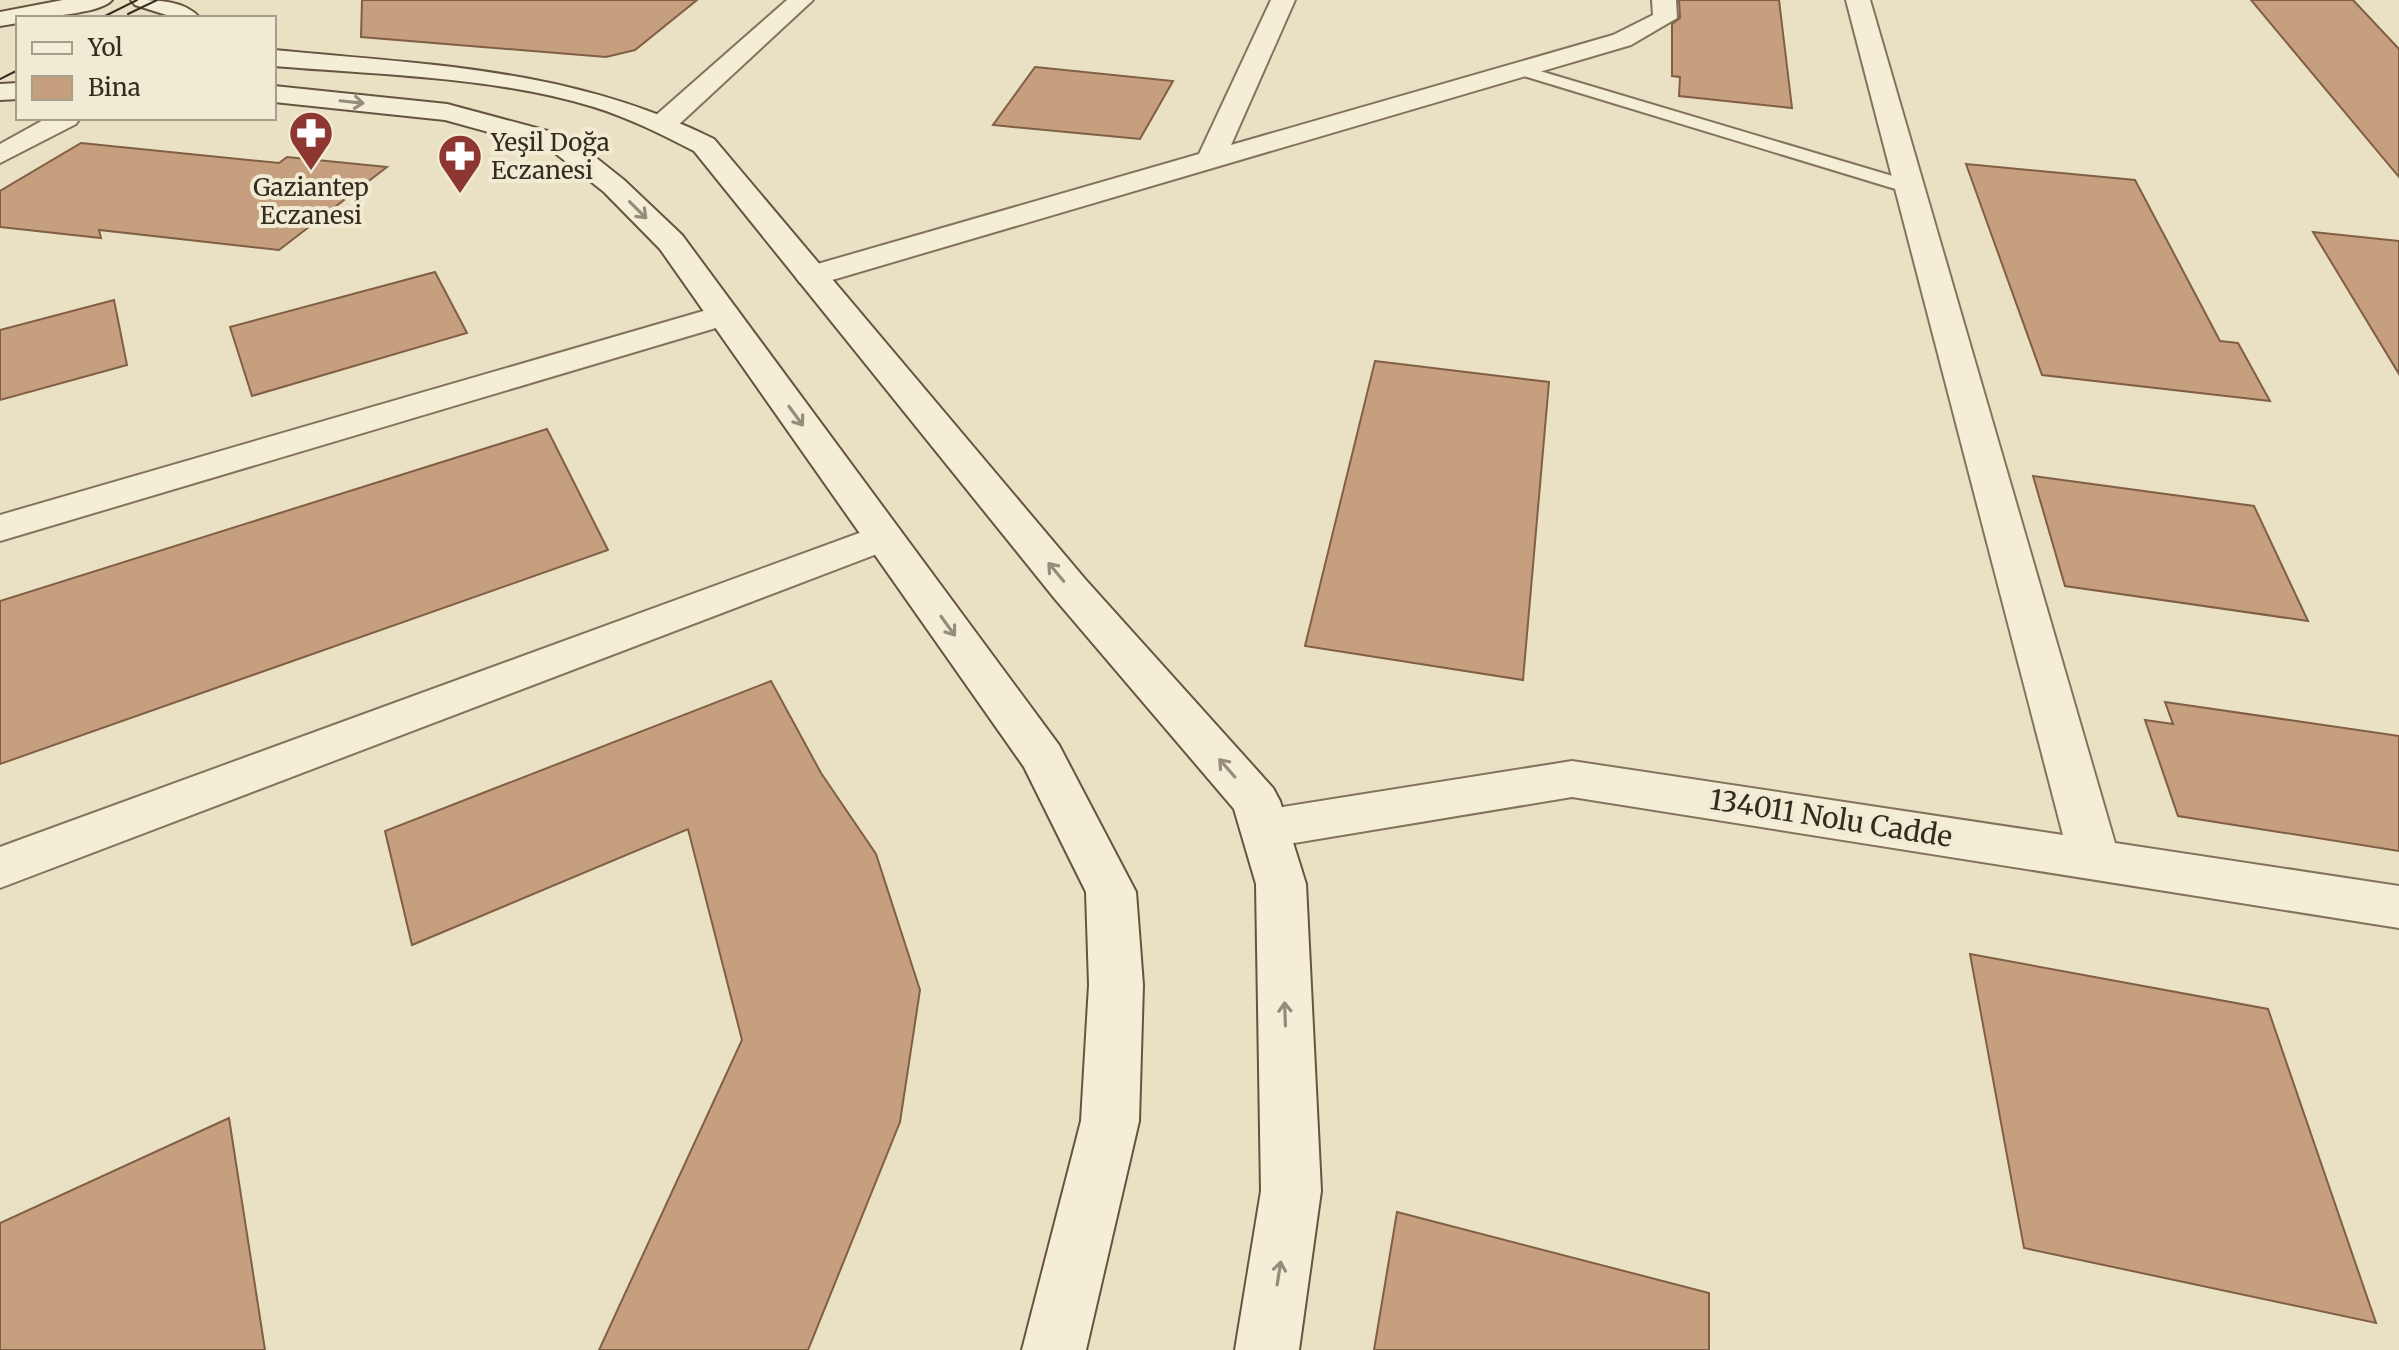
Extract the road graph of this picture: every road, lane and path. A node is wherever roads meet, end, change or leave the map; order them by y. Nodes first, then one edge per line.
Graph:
1 (63, 0) edge
2 (100, 0) edge
3 (143, 0) edge
4 (801, 0) edge
5 (1283, 0) edge
6 (1664, 0) edge
7 (1858, 0) edge
8 (30, 10) junction
9 (195, 15) edge
10 (2, 18) edge
11 (276, 58) edge
12 (1520, 70) junction
13 (276, 94) edge
14 (63, 120) edge
15 (665, 122) junction
16 (0, 155) edge
17 (1210, 161) junction
18 (1909, 187) junction
19 (811, 276) junction
20 (724, 315) junction
21 (0, 528) edge
22 (884, 537) junction
23 (1264, 829) junction
24 (2094, 857) junction
25 (0, 868) edge
26 (2399, 907) edge
27 (1054, 1350) edge
28 (1267, 1350) edge

1 - 8 street
2 - 8 street
3 - 9 street
4 - 15 street
5 - 17 street
6 - 12 street
7 - 18 street
8 - 10 street
11 - 15 street
12 - 17 street
12 - 18 lane
13 -> 20 street
14 - 16 street
15 - 19 street
17 - 19 street
18 - 24 street
23 -> 19 street
20 - 21 street
20 -> 22 street
22 - 25 street
22 -> 27 street
23 - 24 street, 134011 Nolu Cadde
28 -> 23 street
24 - 26 street, 134011 Nolu Cadde

